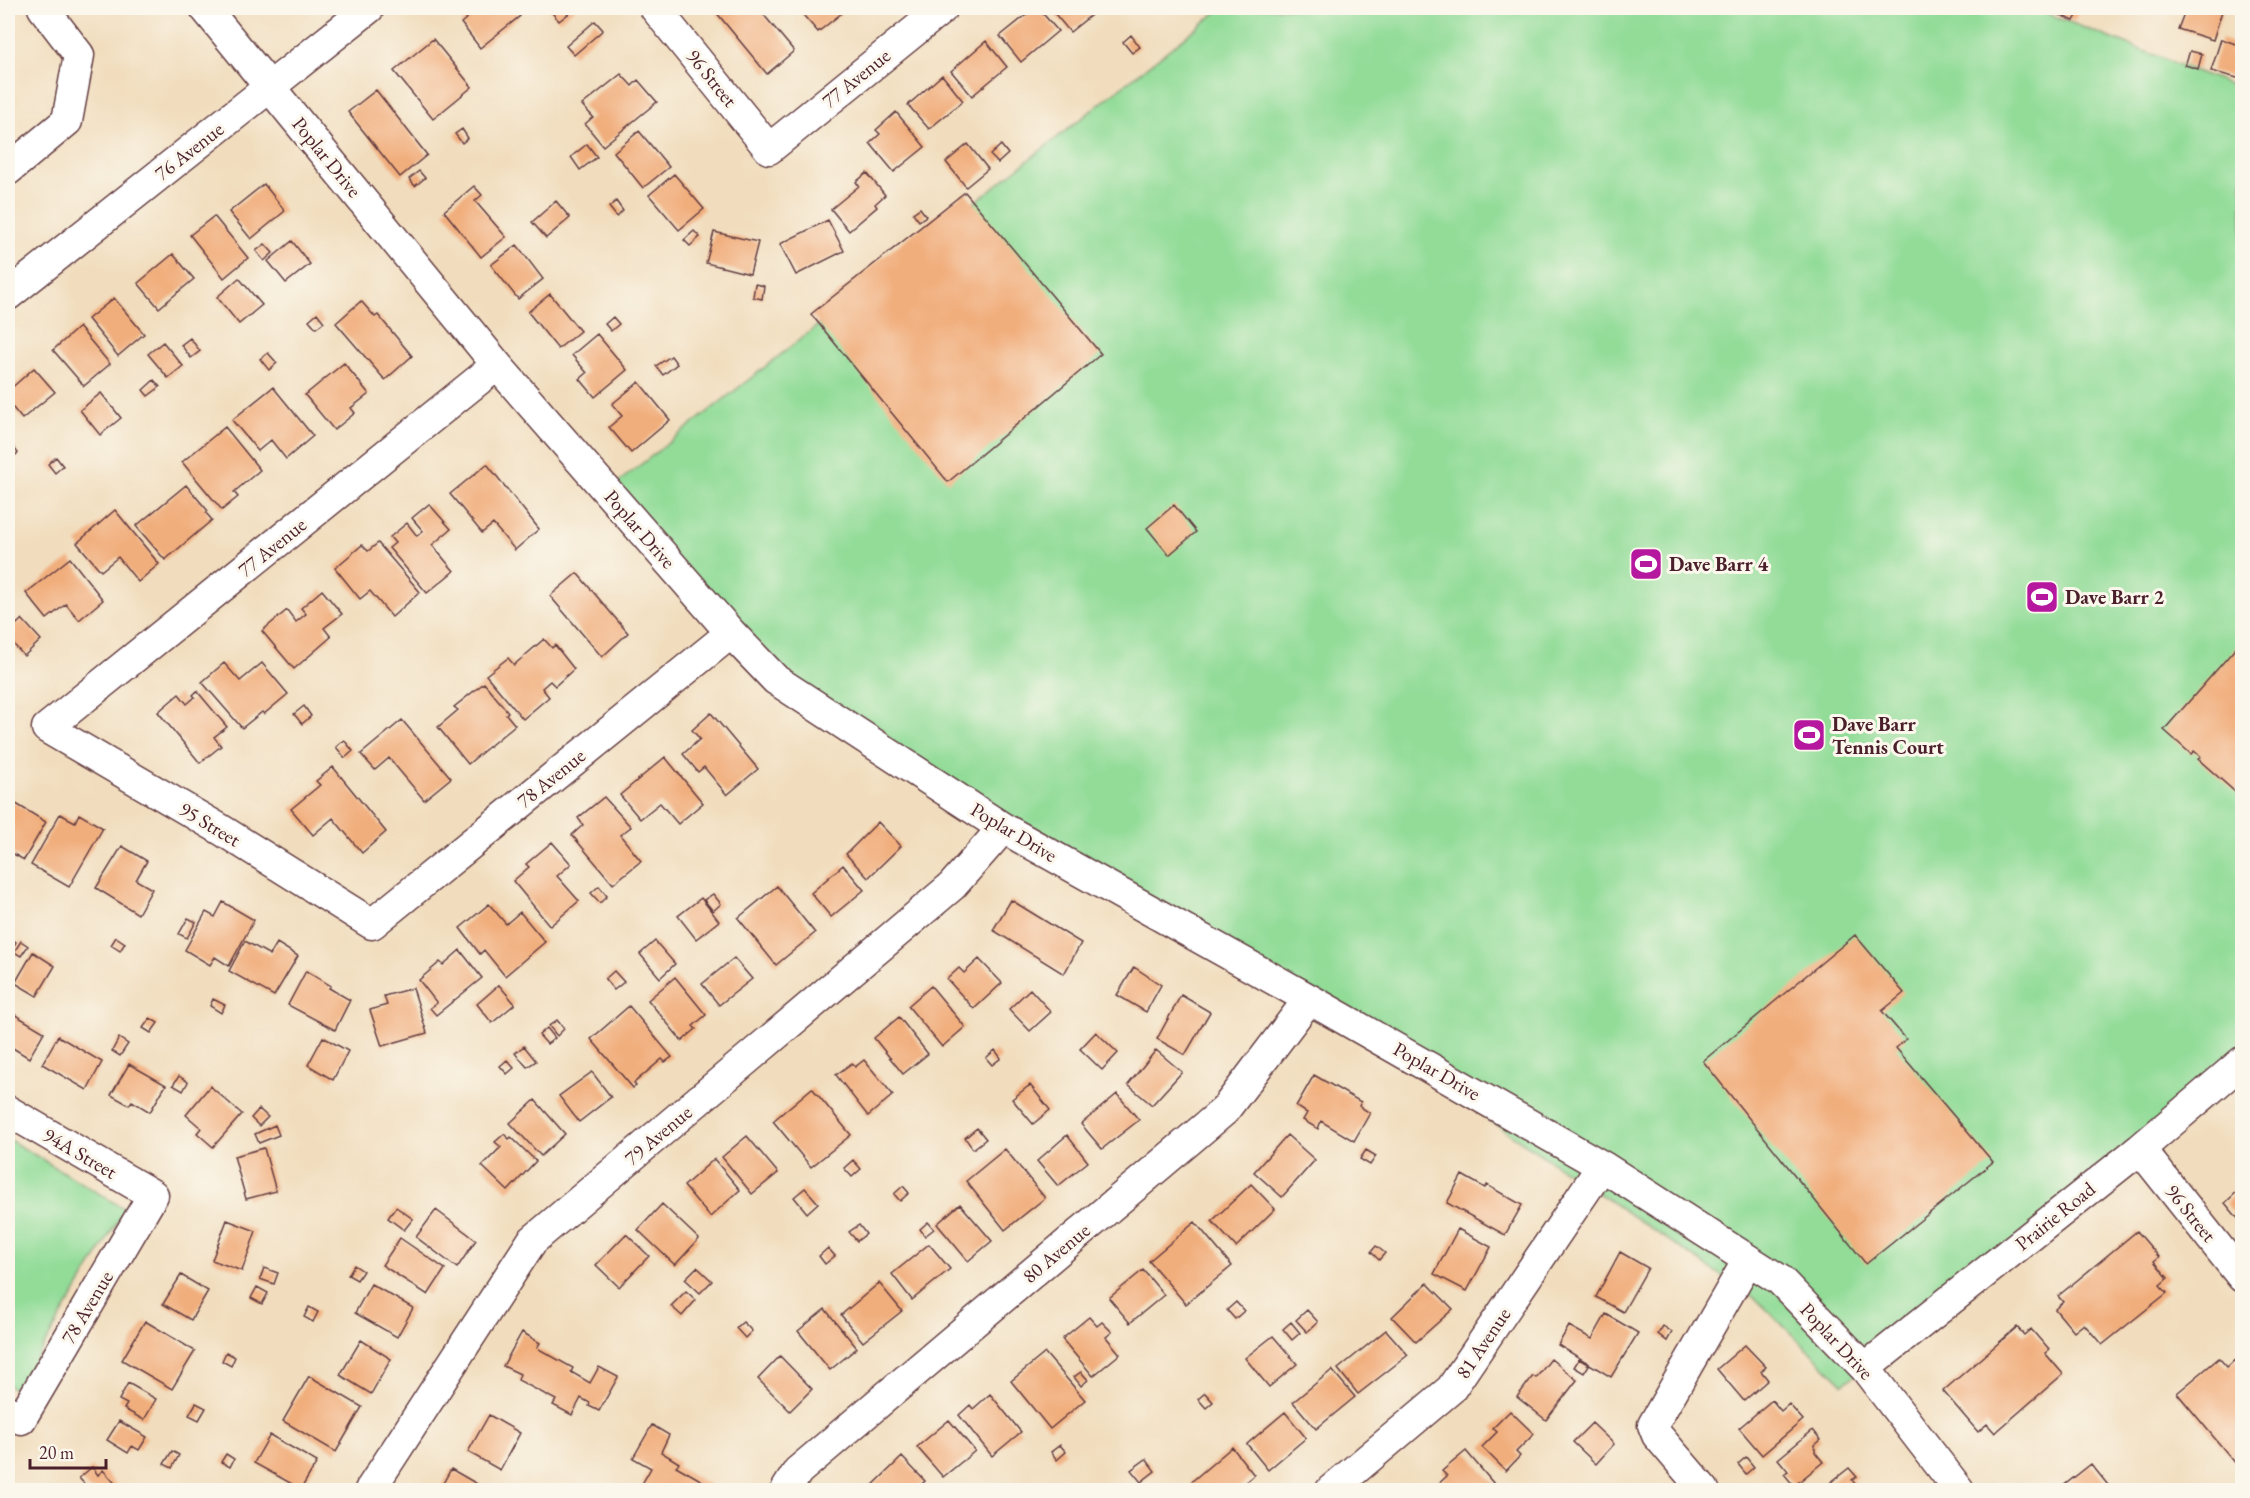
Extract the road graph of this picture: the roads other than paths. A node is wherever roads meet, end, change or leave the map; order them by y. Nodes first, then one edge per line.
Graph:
1 (43, 8) edge
2 (205, 8) edge
3 (369, 8) edge
4 (655, 8) edge
5 (943, 8) edge
6 (270, 87) junction
7 (769, 149) joint
8 (8, 170) edge
9 (8, 295) edge
10 (497, 365) junction
11 (731, 633) junction
12 (47, 728) joint
13 (1003, 828) junction
14 (372, 924) joint
15 (1309, 999) junction
16 (2242, 1062) edge
17 (8, 1111) edge
18 (2140, 1149) junction
19 (1602, 1166) junction
20 (153, 1195) joint
21 (1748, 1260) junction
22 (2242, 1276) edge
23 (1865, 1368) junction
24 (14, 1415) edge
25 (370, 1491) edge
26 (786, 1491) edge
27 (1331, 1491) edge
28 (1704, 1491) edge
29 (1959, 1491) edge

1 - 8 street
2 - 6 street, Poplar Drive
3 - 6 street, 76 Avenue
4 - 7 street, 96 Street
5 - 7 street, 77 Avenue
6 - 9 street, 76 Avenue
6 - 10 street, Poplar Drive
10 - 11 street, Poplar Drive
10 - 12 street, 77 Avenue
11 - 13 street, Poplar Drive
11 - 14 street, 78 Avenue
12 - 14 street, 95 Street
13 - 15 street, Poplar Drive
13 - 25 street, 79 Avenue
15 - 19 street, Poplar Drive
15 - 26 street, 80 Avenue
16 - 18 street, Prairie Road
17 - 20 street, 94A Street
18 - 22 street, 96 Street
18 - 23 street, Prairie Road
19 - 21 street, Poplar Drive
19 - 27 street, 81 Avenue
20 - 24 street, 78 Avenue
21 - 23 street, Poplar Drive
21 - 28 street
23 - 29 street, Poplar Drive

